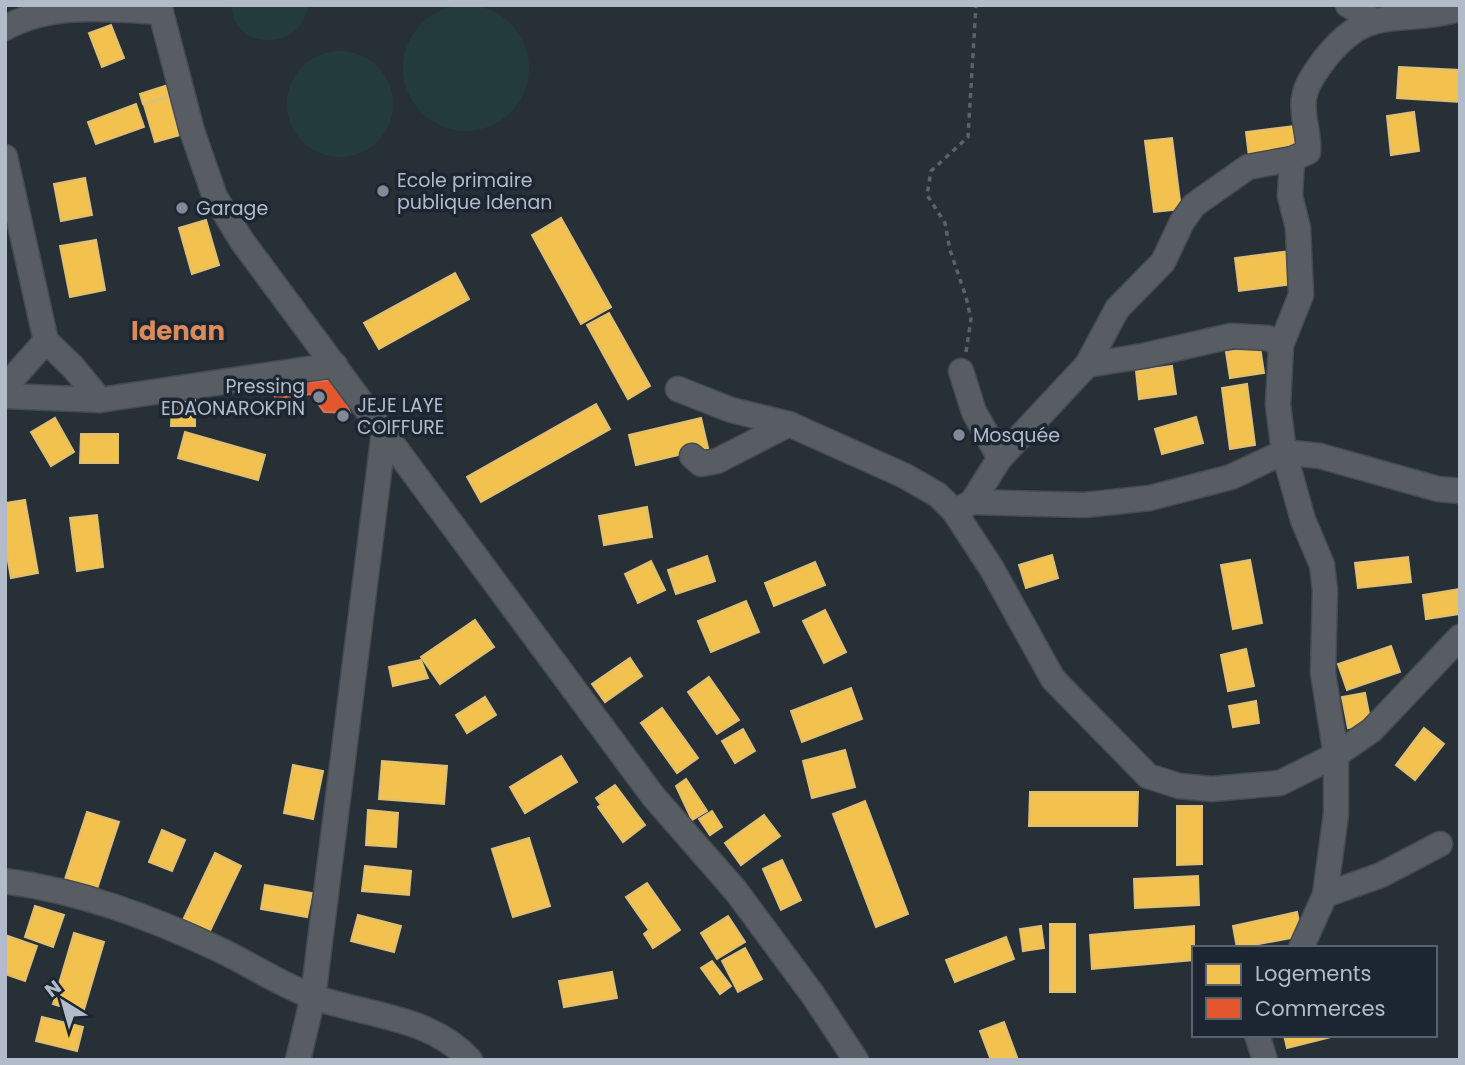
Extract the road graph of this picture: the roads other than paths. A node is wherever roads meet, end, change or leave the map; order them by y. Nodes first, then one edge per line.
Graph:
1 (1348, 5) edge
2 (160, 9) edge
3 (1460, 9) edge
4 (1373, 20) junction
5 (5, 28) edge
6 (5, 157) edge
7 (1292, 159) junction
8 (46, 341) junction
9 (1281, 345) junction
10 (335, 365) junction
11 (1087, 365) junction
12 (961, 371) road end
13 (5, 387) edge
14 (678, 389) dead end
15 (5, 396) edge
16 (100, 400) junction
17 (789, 424) junction
18 (384, 432) junction
19 (1284, 452) junction
20 (692, 456) dead end
21 (1000, 458) junction
22 (1460, 491) edge
23 (963, 507) junction
24 (1460, 637) edge
25 (1336, 755) junction
26 (1440, 844) dead end
27 (5, 881) edge
28 (1325, 895) junction
29 (1302, 946) edge
30 (313, 997) junction
31 (1258, 1037) edge
32 (298, 1060) edge
33 (470, 1060) edge
34 (856, 1060) edge
35 (1265, 1060) edge

1 - 4 street
2 - 5 street
2 - 10 street
3 - 4 street
4 - 7 street
6 - 8 street
7 - 9 street
7 - 11 street
8 - 13 street
8 - 16 street
9 - 11 street
9 - 19 street
10 - 16 street
10 - 18 street
11 - 21 street
12 - 21 street
14 - 17 street
15 - 16 street
17 - 20 street
17 - 23 street
18 - 30 street
18 - 34 street
19 - 22 street
19 - 23 street
19 - 25 street
21 - 23 street
23 - 25 street
24 - 25 street
25 - 28 street
26 - 28 street
27 - 30 street
28 - 29 street
30 - 32 street
30 - 33 street
31 - 35 street

